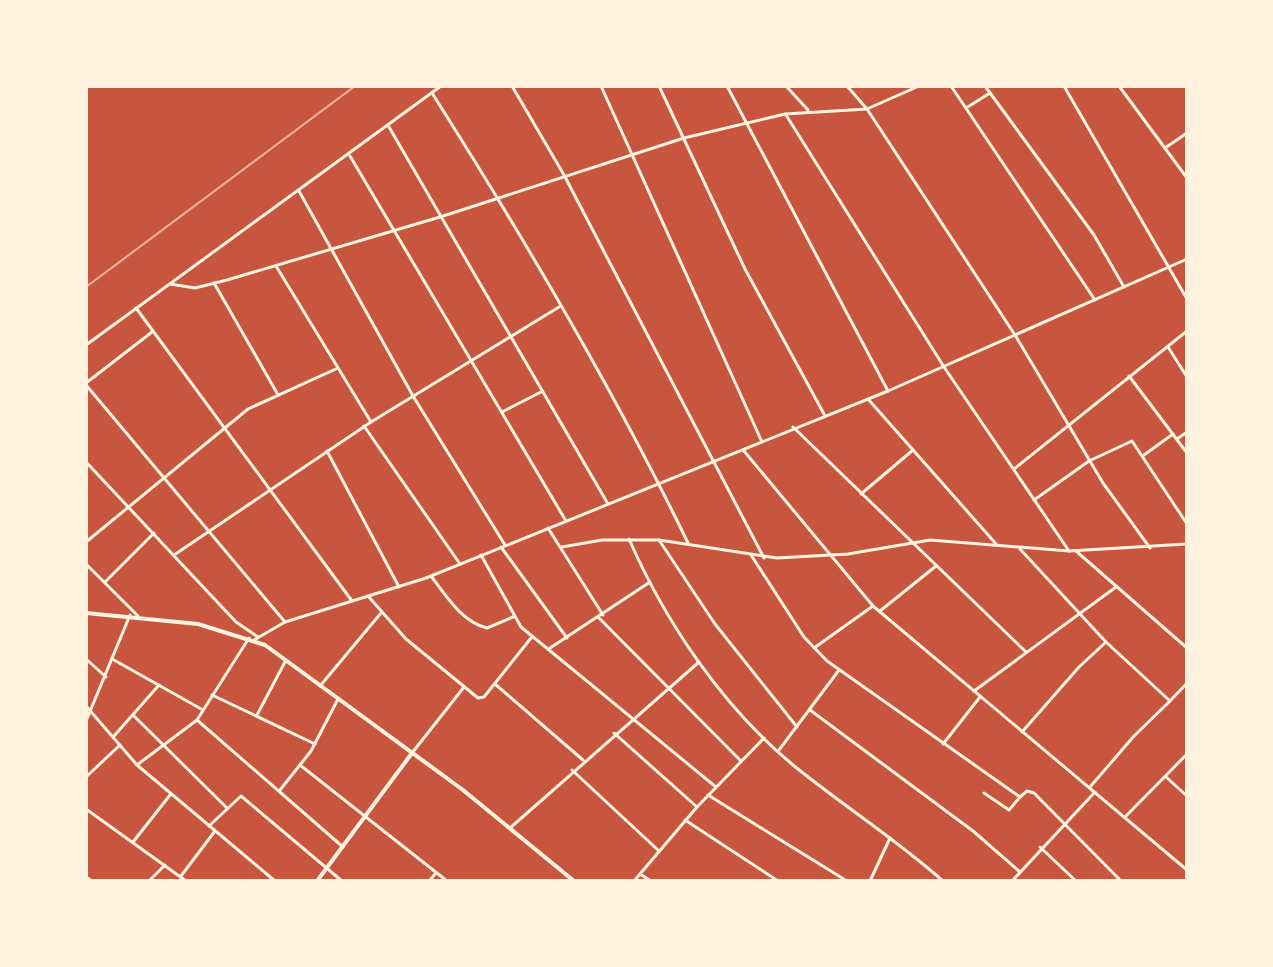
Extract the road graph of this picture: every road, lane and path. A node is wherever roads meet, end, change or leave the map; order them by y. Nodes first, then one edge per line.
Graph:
1 (441, 86) edge
2 (512, 86) edge
3 (601, 86) edge
4 (659, 86) edge
5 (727, 86) edge
6 (786, 86) edge
7 (847, 86) edge
8 (905, 86) edge
9 (919, 86) edge
10 (951, 86) edge
11 (985, 86) edge
12 (1064, 86) edge
13 (1119, 86) edge
14 (909, 91) junction
15 (432, 93) junction
16 (990, 93) junction
17 (966, 108) junction
18 (867, 109) junction
19 (809, 111) junction
20 (785, 114) junction
21 (746, 124) junction
22 (389, 126) junction
23 (1187, 133) edge
24 (684, 138) junction
25 (1165, 148) junction
26 (631, 152) junction
27 (349, 155) junction
28 (564, 175) junction
29 (1187, 178) edge
30 (299, 191) junction
31 (498, 197) junction
32 (440, 217) junction
33 (393, 231) junction
34 (330, 250) junction
35 (1187, 259) edge
36 (276, 266) junction
37 (1169, 266) junction
38 (214, 283) junction
39 (170, 284) junction
40 (1124, 287) junction
41 (1187, 299) edge
42 (1095, 300) junction
43 (559, 307) junction
44 (136, 308) junction
45 (1187, 331) edge
46 (152, 332) junction
47 (1015, 335) junction
48 (510, 336) junction
49 (86, 345) edge
50 (1167, 345) junction
51 (473, 362) junction
52 (944, 367) junction
53 (338, 368) junction
54 (1128, 375) junction
55 (1187, 377) edge
56 (86, 384) edge
57 (543, 391) junction
58 (888, 391) junction
59 (277, 393) junction
60 (413, 396) junction
61 (868, 399) junction
62 (502, 412) junction
63 (824, 414) junction
64 (371, 422) junction
65 (1069, 422) junction
66 (364, 426) junction
67 (222, 427) junction
68 (793, 427) junction
69 (1187, 432) edge
70 (1173, 434) junction
71 (1177, 439) junction
72 (762, 442) junction
73 (743, 450) junction
74 (913, 450) junction
75 (327, 451) junction
76 (1187, 453) edge
77 (1143, 455) junction
78 (1089, 461) junction
79 (86, 462) edge
80 (711, 462) junction
81 (1014, 469) junction
82 (163, 478) junction
83 (659, 482) junction
84 (268, 489) junction
85 (861, 494) junction
86 (1034, 500) junction
87 (608, 504) junction
88 (129, 507) junction
89 (566, 521) junction
90 (1187, 524) edge
91 (548, 528) junction
92 (209, 530) junction
93 (154, 533) junction
94 (629, 539) junction
95 (659, 540) junction
96 (910, 541) junction
97 (86, 542) edge
98 (688, 543) junction
99 (1187, 544) edge
100 (997, 545) junction
101 (503, 546) junction
102 (562, 547) junction
103 (1150, 548) junction
104 (1020, 549) junction
105 (1069, 551) junction
106 (1076, 551) junction
107 (174, 555) junction
108 (481, 555) junction
109 (751, 555) junction
110 (828, 556) junction
111 (764, 558) junction
112 (86, 564) edge
113 (460, 564) junction
114 (936, 566) junction
115 (431, 576) junction
116 (105, 582) junction
117 (650, 582) junction
118 (399, 587) junction
119 (1116, 587) junction
120 (368, 596) junction
121 (352, 601) junction
122 (873, 606) junction
123 (879, 612) junction
124 (86, 613) edge
125 (381, 613) junction
126 (130, 615) junction
127 (1080, 615) junction
128 (138, 616) junction
129 (601, 616) junction
130 (513, 617) junction
131 (285, 622) junction
132 (531, 637) junction
133 (254, 638) junction
134 (567, 638) junction
135 (1106, 642) junction
136 (549, 648) junction
137 (814, 648) junction
138 (1187, 648) edge
139 (1026, 652) junction
140 (86, 659) edge
141 (114, 660) junction
142 (286, 660) junction
143 (699, 662) junction
144 (839, 670) junction
145 (106, 677) junction
146 (1187, 683) edge
147 (494, 684) junction
148 (159, 685) junction
149 (320, 686) junction
150 (464, 687) junction
151 (667, 689) junction
152 (974, 691) junction
153 (212, 695) junction
154 (980, 697) junction
155 (338, 699) junction
156 (1170, 701) junction
157 (86, 706) edge
158 (203, 710) junction
159 (810, 710) junction
160 (92, 712) junction
161 (257, 715) junction
162 (134, 716) junction
163 (633, 716) junction
164 (197, 720) junction
165 (86, 721) edge
166 (797, 727) junction
167 (1022, 732) junction
168 (614, 733) junction
169 (113, 737) junction
170 (764, 738) junction
171 (315, 744) junction
172 (943, 744) junction
173 (120, 745) junction
174 (164, 746) junction
175 (778, 752) junction
176 (412, 753) junction
177 (1187, 754) edge
178 (583, 760) junction
179 (741, 761) junction
180 (137, 765) junction
181 (300, 765) junction
182 (572, 770) junction
183 (88, 771) edge
184 (86, 777) edge
185 (1166, 777) junction
186 (716, 787) junction
187 (1090, 788) junction
188 (279, 790) junction
189 (1095, 792) junction
190 (984, 793) dead end
191 (170, 795) junction
192 (708, 795) junction
193 (1187, 796) edge
194 (1020, 797) junction
195 (697, 807) junction
196 (227, 808) junction
197 (86, 809) edge
198 (367, 817) junction
199 (1125, 817) junction
200 (685, 820) junction
201 (1064, 822) junction
202 (209, 827) junction
203 (509, 829) junction
204 (215, 831) junction
205 (890, 838) junction
206 (133, 842) junction
207 (343, 847) junction
208 (1040, 847) junction
209 (659, 851) junction
210 (165, 865) junction
211 (327, 869) junction
212 (1187, 870) edge
213 (1020, 872) junction
214 (436, 873) junction
215 (640, 874) junction
216 (181, 876) junction
217 (86, 877) edge
218 (570, 880) edge
219 (92, 881) edge
220 (149, 881) edge
221 (186, 881) edge
222 (275, 881) edge
223 (317, 881) edge
224 (342, 881) edge
225 (429, 881) edge
226 (447, 881) edge
227 (634, 881) edge
228 (651, 881) edge
229 (778, 881) edge
230 (847, 881) edge
231 (870, 881) edge
232 (943, 881) edge
233 (1012, 881) edge
234 (1076, 881) edge
235 (1121, 881) edge

1 - 15 street
2 - 28 street
3 - 26 street
4 - 24 street
5 - 21 street
6 - 19 street
7 - 18 street
8 - 14 street
9 - 14 street
10 - 17 street
11 - 16 street
12 - 37 street
13 - 25 street
14 - 18 street
15 - 22 street
15 - 31 street
16 - 17 street
16 - 40 street
17 - 42 street
18 - 19 street
18 - 47 street
19 - 20 street
20 - 21 street
20 - 52 street
21 - 24 street
21 - 58 street
22 - 27 street
22 - 32 street
23 - 25 street
24 - 26 street
24 - 63 street
25 - 29 street
26 - 28 street
26 - 72 street
27 - 30 street
27 - 33 street
28 - 31 street
28 - 80 street
30 - 34 street
30 - 39 street
31 - 32 street
31 - 43 street
32 - 33 street
32 - 48 street
33 - 34 street
33 - 51 street
34 - 36 street
34 - 60 street
35 - 37 street
36 - 38 street
36 - 53 street
37 - 40 street
37 - 41 street
38 - 39 street
38 - 59 street
39 - 44 street
40 - 42 street
42 - 47 street
43 - 48 street
43 - 83 street
44 - 46 street
44 - 49 street
45 - 50 street
46 - 56 street
46 - 67 street
47 - 52 street
47 - 65 street
48 - 51 street
48 - 57 street
50 - 54 street
50 - 55 street
51 - 60 street
51 - 62 street
52 - 58 street
52 - 81 street
53 - 59 street
53 - 64 street
54 - 65 street
54 - 70 street
56 - 82 street
57 - 62 street
57 - 87 street
58 - 61 street
59 - 67 street
60 - 64 street
60 - 101 street
61 - 63 street
61 - 74 street
62 - 89 street
63 - 68 street
64 - 66 street
65 - 78 street
65 - 81 street
66 - 75 street
66 - 113 street
67 - 82 street
67 - 84 street
68 - 72 street
68 - 85 street
69 - 71 street
70 - 71 street
70 - 77 street
71 - 76 street
72 - 73 street
73 - 80 street
73 - 110 street
74 - 85 street
74 - 100 street
75 - 84 street
75 - 118 street
77 - 78 street
77 - 90 street
78 - 86 street
78 - 103 street
79 - 88 street
80 - 83 street
80 - 111 street
81 - 86 street
82 - 88 street
82 - 92 street
83 - 87 street
83 - 98 street
84 - 92 street
84 - 121 street
85 - 96 street
86 - 105 street
87 - 89 street
88 - 93 street
88 - 97 street
89 - 91 street
91 - 101 street
91 - 102 street
92 - 107 street
92 - 131 street
93 - 107 street
93 - 116 street
94 - 95 street
94 - 102 street
94 - 117 street
95 - 98 street
95 - 166 street
96 - 100 street
96 - 110 street
96 - 114 street
98 - 109 street
99 - 103 street
100 - 104 street
101 - 108 street
101 - 134 street
102 - 129 street
103 - 106 street
104 - 105 street
104 - 127 street
105 - 106 street
106 - 119 street
107 - 133 street
108 - 113 street
108 - 130 street
109 - 111 street
109 - 137 street
110 - 111 street
110 - 122 street
112 - 116 street
113 - 115 street
114 - 123 street
114 - 139 street
115 - 118 street
115 - 130 street
116 - 128 street
117 - 129 street
117 - 143 street
118 - 120 street
119 - 127 street
119 - 138 street
120 - 121 street
120 - 125 street
121 - 131 street
122 - 123 street
122 - 137 street
123 - 152 street
124 - 126 street
125 - 149 street
125 - 150 street
126 - 128 street
126 - 141 street
127 - 135 street
127 - 139 street
128 - 133 street
129 - 134 street
129 - 151 street
130 - 132 street
131 - 133 street
132 - 136 street
132 - 147 street
133 - 142 street
133 - 153 street
134 - 136 street
135 - 156 street
135 - 167 street
136 - 163 street
137 - 144 street
139 - 152 street
140 - 145 street
141 - 145 street
141 - 148 street
142 - 149 street
142 - 161 street
143 - 151 street
143 - 170 street
144 - 159 street
144 - 172 street
145 - 160 street
146 - 156 street
147 - 150 street
147 - 178 street
148 - 158 street
148 - 162 street
149 - 155 street
150 - 176 street
151 - 163 street
151 - 179 street
152 - 154 street
153 - 158 street
153 - 161 street
154 - 167 street
154 - 172 street
155 - 171 street
155 - 176 street
156 - 187 street
157 - 160 street
158 - 164 street
159 - 166 street
159 - 213 street
160 - 165 street
160 - 169 street
161 - 171 street
162 - 169 street
162 - 174 street
163 - 168 street
163 - 186 street
164 - 174 street
164 - 188 street
166 - 175 street
167 - 187 street
168 - 178 street
168 - 195 street
169 - 173 street
170 - 175 street
170 - 179 street
171 - 181 street
172 - 194 street
173 - 180 street
173 - 183 street
174 - 180 street
174 - 196 street
175 - 205 street
176 - 198 street
176 - 203 street
177 - 185 street
178 - 182 street
179 - 186 street
180 - 191 street
181 - 188 street
181 - 198 street
182 - 203 street
182 - 209 street
183 - 184 street
185 - 193 street
185 - 199 street
186 - 192 street
187 - 189 street
188 - 207 street
189 - 199 street
189 - 201 street
190 - 194 street
191 - 202 street
191 - 206 street
192 - 195 street
192 - 230 street
194 - 201 street
195 - 200 street
196 - 202 street
196 - 211 street
197 - 206 street
198 - 207 street
198 - 214 street
199 - 212 street
200 - 209 street
200 - 229 street
201 - 208 street
201 - 235 street
202 - 204 street
203 - 218 street
204 - 216 street
204 - 222 street
205 - 231 street
205 - 232 street
206 - 210 street
207 - 211 street
208 - 213 street
208 - 234 street
209 - 215 street
210 - 216 street
210 - 220 street
211 - 223 street
211 - 224 street
213 - 233 street
214 - 225 street
214 - 226 street
215 - 227 street
215 - 228 street
216 - 221 street
217 - 219 street

